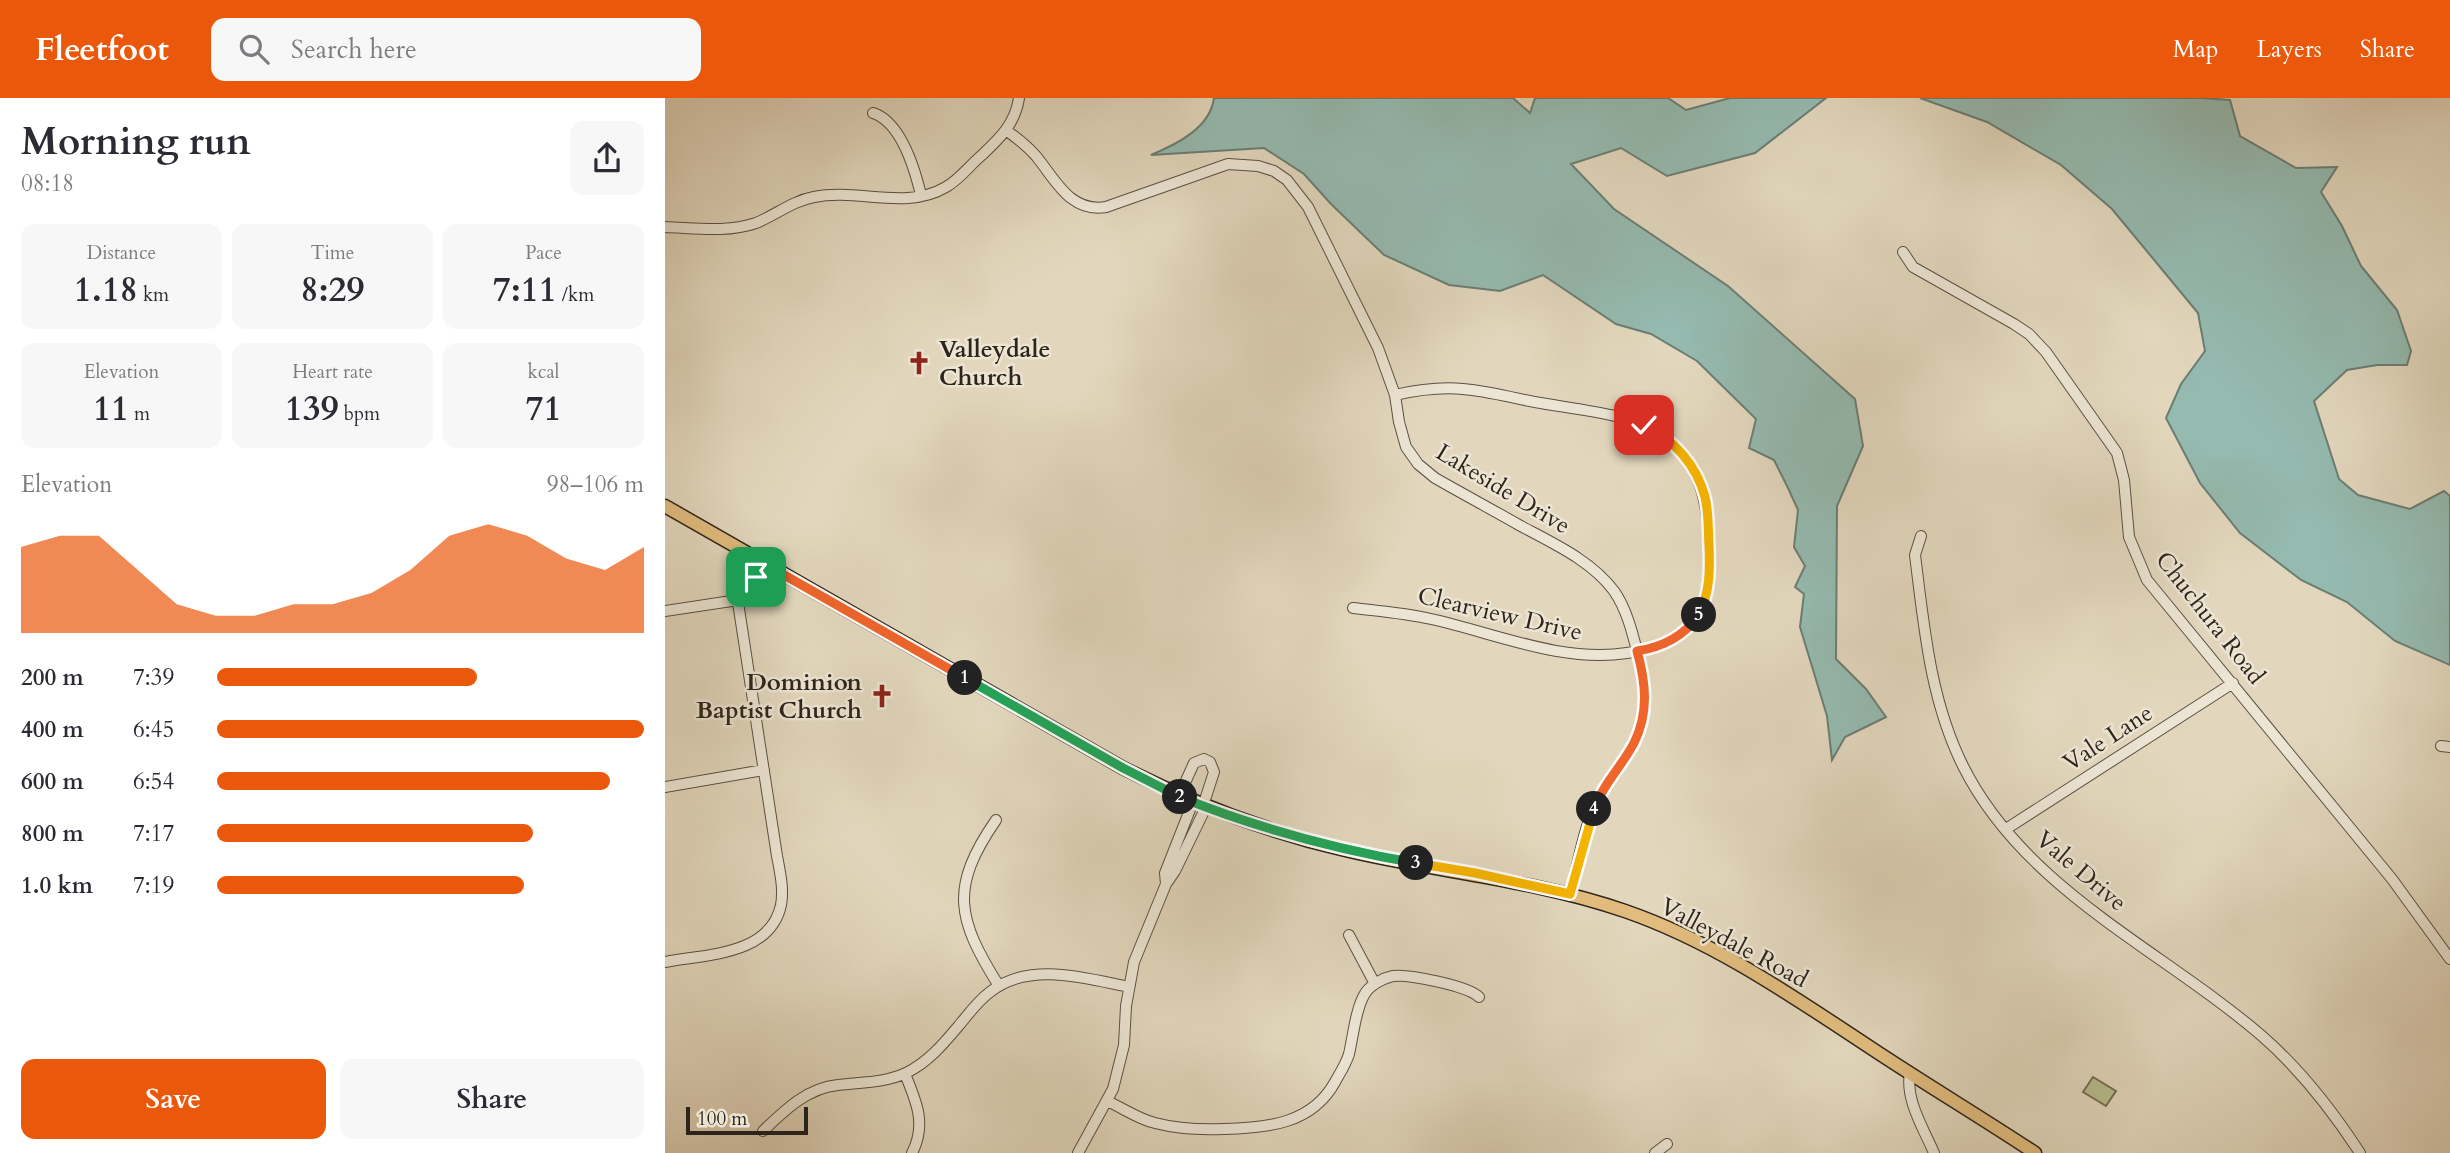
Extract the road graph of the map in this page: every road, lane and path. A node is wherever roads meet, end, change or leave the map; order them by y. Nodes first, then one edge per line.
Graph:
1 (1019, 98) edge
2 (873, 113) dead end
3 (1007, 131) junction
4 (921, 195) junction
5 (665, 227) edge
6 (1903, 252) dead end
7 (1395, 395) junction
8 (665, 506) edge
9 (1921, 536) dead end
10 (761, 561) junction
11 (738, 600) junction
12 (1353, 608) dead end
13 (665, 611) edge
14 (1637, 651) junction
15 (2233, 683) junction
16 (764, 770) junction
17 (665, 787) edge
18 (1179, 796) junction
19 (1201, 805) junction
20 (996, 820) dead end
21 (2006, 829) junction
22 (1570, 894) junction
23 (1349, 935) dead end
24 (2450, 959) edge
25 (665, 962) edge
26 (1375, 984) junction
27 (999, 986) junction
28 (1129, 987) junction
29 (1479, 997) dead end
30 (1910, 1073) junction
31 (905, 1074) junction
32 (1107, 1101) junction
33 (763, 1131) dead end
34 (1667, 1144) dead end
35 (912, 1153) edge
36 (1078, 1153) edge
37 (1655, 1153) edge
38 (1934, 1153) edge
39 (2035, 1153) edge
40 (2360, 1153) edge

1 - 3 street
2 - 4 street
3 - 4 street
3 - 7 street, Lakeside Drive
4 - 5 street
6 - 15 street, Chuchura Road
7 - 14 street, Lakeside Drive
7 - 14 street, Clearview Drive
8 - 10 main road, Valleydale Road
9 - 21 street, Vale Drive
10 - 11 street
10 - 18 main road, Valleydale Road
11 - 13 street
11 - 16 street
12 - 14 street, Clearview Drive
14 - 22 street, Lakeside Drive
15 - 21 street, Vale Lane
15 - 24 street, Chuchura Road
16 - 17 street
16 - 25 street
18 - 19 main road, Valleydale Road
18 - 19 street
19 - 22 main road, Valleydale Road
19 - 28 street
20 - 27 street
21 - 40 street, Vale Drive
22 - 30 main road, Valleydale Road
23 - 26 street
26 - 29 street
26 - 32 street
27 - 28 street
27 - 31 street
28 - 32 street
30 - 38 street
30 - 39 main road, Valleydale Road
31 - 33 street
31 - 35 street
32 - 36 street
34 - 37 street

